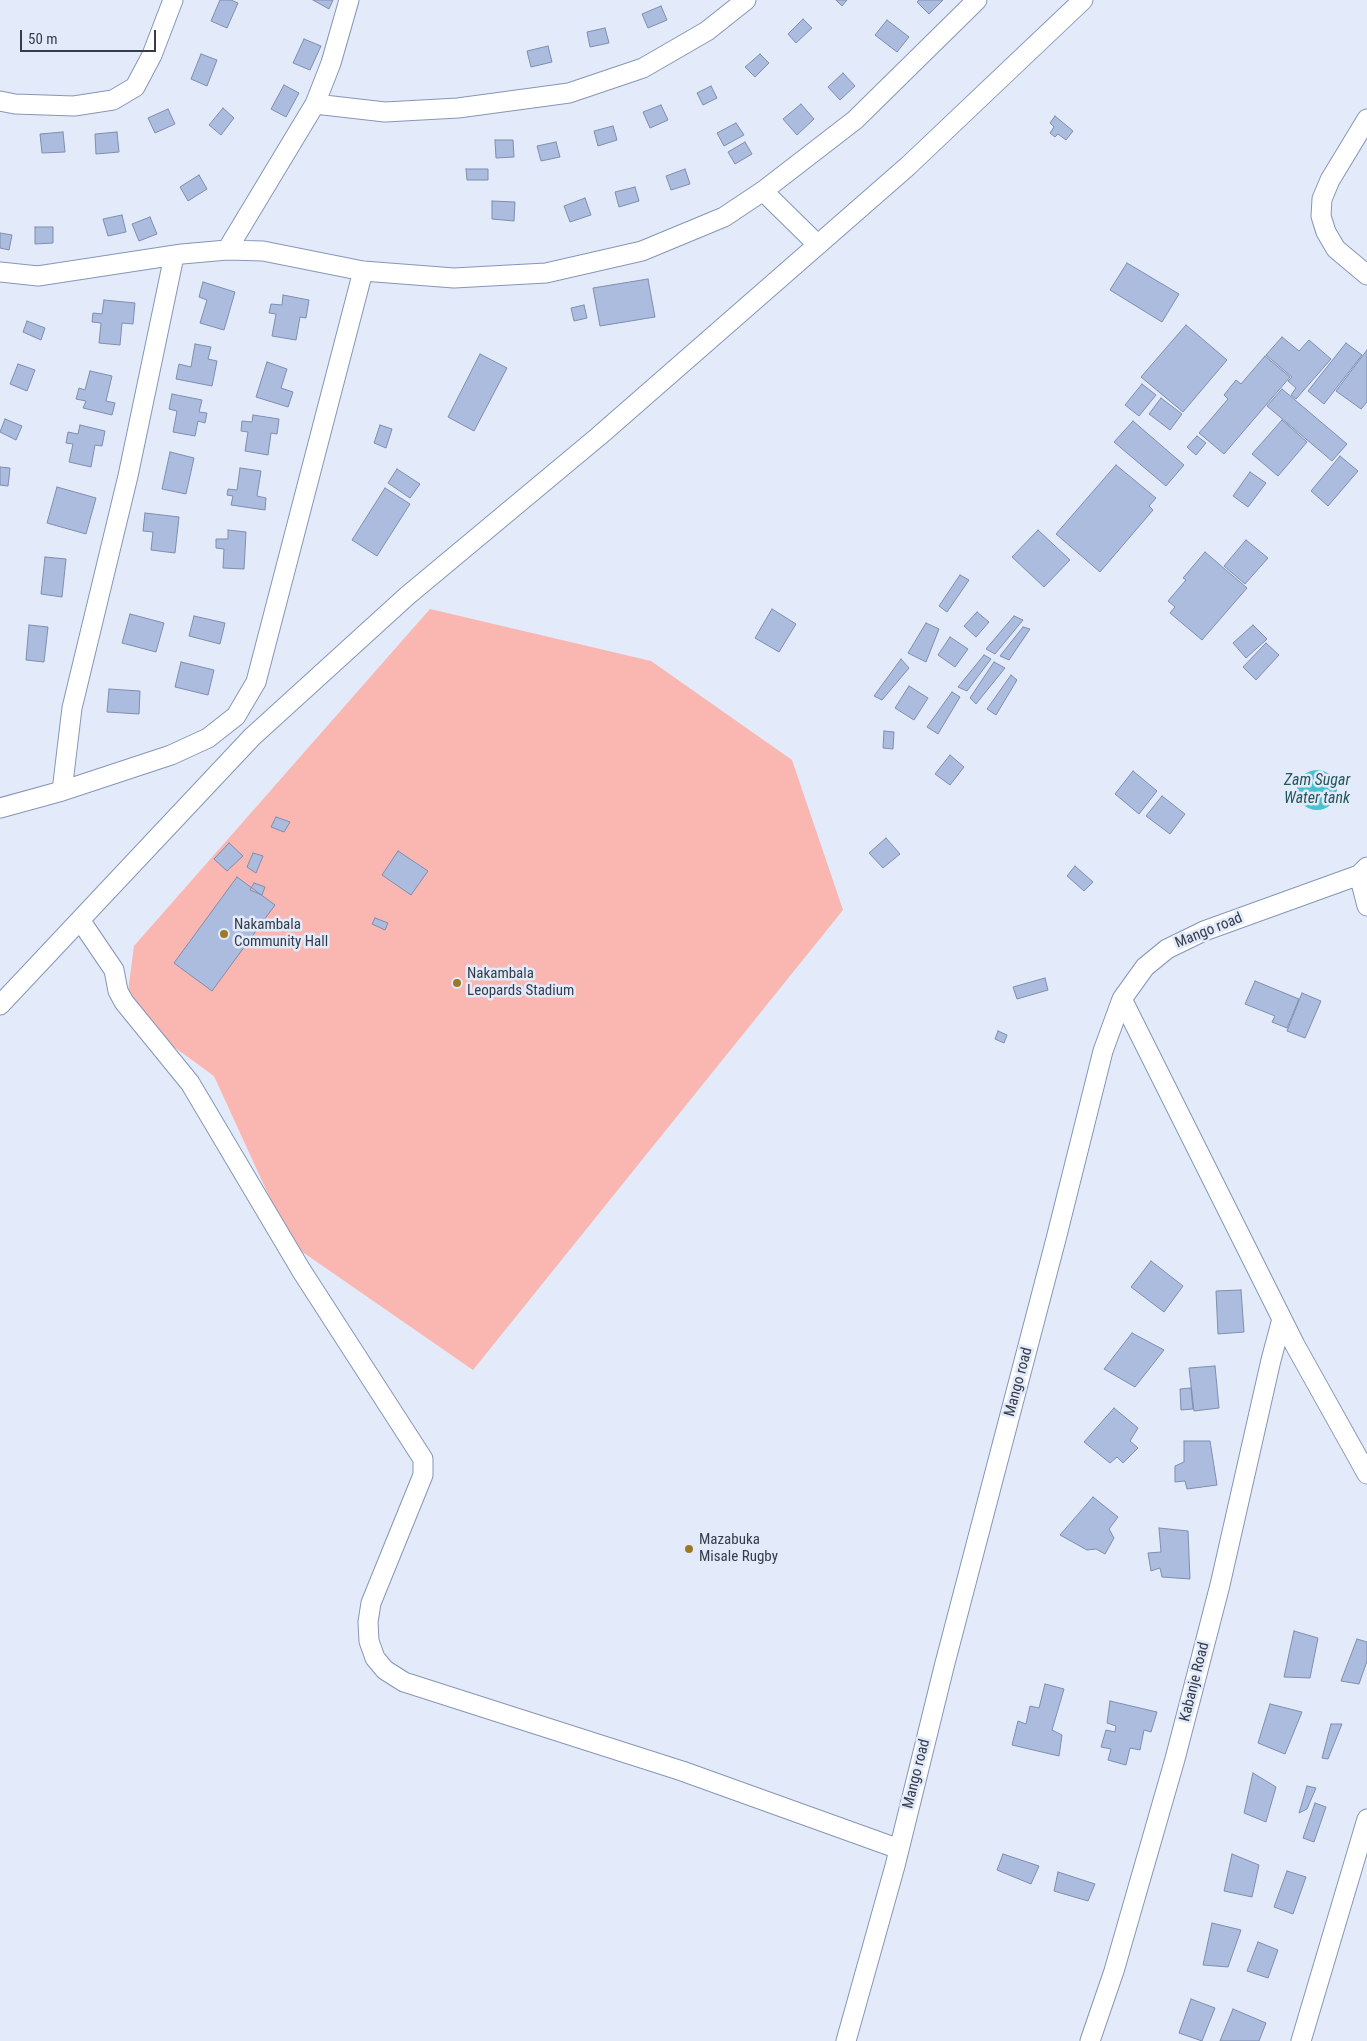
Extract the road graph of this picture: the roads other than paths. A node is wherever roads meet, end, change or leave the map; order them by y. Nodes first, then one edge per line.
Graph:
1 (173, 0) edge
2 (349, 0) edge
3 (746, 0) edge
4 (977, 0) edge
5 (1074, 2) edge
6 (0, 101) edge
7 (316, 104) junction
8 (1367, 119) edge
9 (763, 191) junction
10 (818, 245) junction
11 (226, 250) junction
12 (174, 256) junction
13 (363, 271) junction
14 (1367, 275) edge
15 (1, 278) edge
16 (236, 716) junction
17 (252, 737) junction
18 (62, 791) junction
19 (0, 808) edge
20 (1363, 871) edge
21 (1367, 906) edge
22 (80, 920) junction
23 (1122, 999) junction
24 (0, 1005) edge
25 (1282, 1319) junction
26 (1367, 1474) edge
27 (1367, 1819) edge
28 (899, 1849) junction
29 (846, 2041) edge
30 (1090, 2041) edge
31 (1301, 2041) edge

1 - 6 street
2 - 7 street
3 - 7 street
4 - 9 street
5 - 10 street
7 - 11 street
8 - 14 street
9 - 10 street
9 - 13 street
10 - 17 street
11 - 12 street
11 - 13 street
12 - 15 street
12 - 18 street
13 - 16 street
16 - 17 street
16 - 18 street
17 - 22 street
18 - 19 street
20 - 21 street
20 - 23 street, Mango road
22 - 24 street
22 - 28 street
23 - 25 street
23 - 28 street, Mango road
25 - 26 street
25 - 30 street, Kabanje Road
27 - 31 street
28 - 29 street, Mango road

